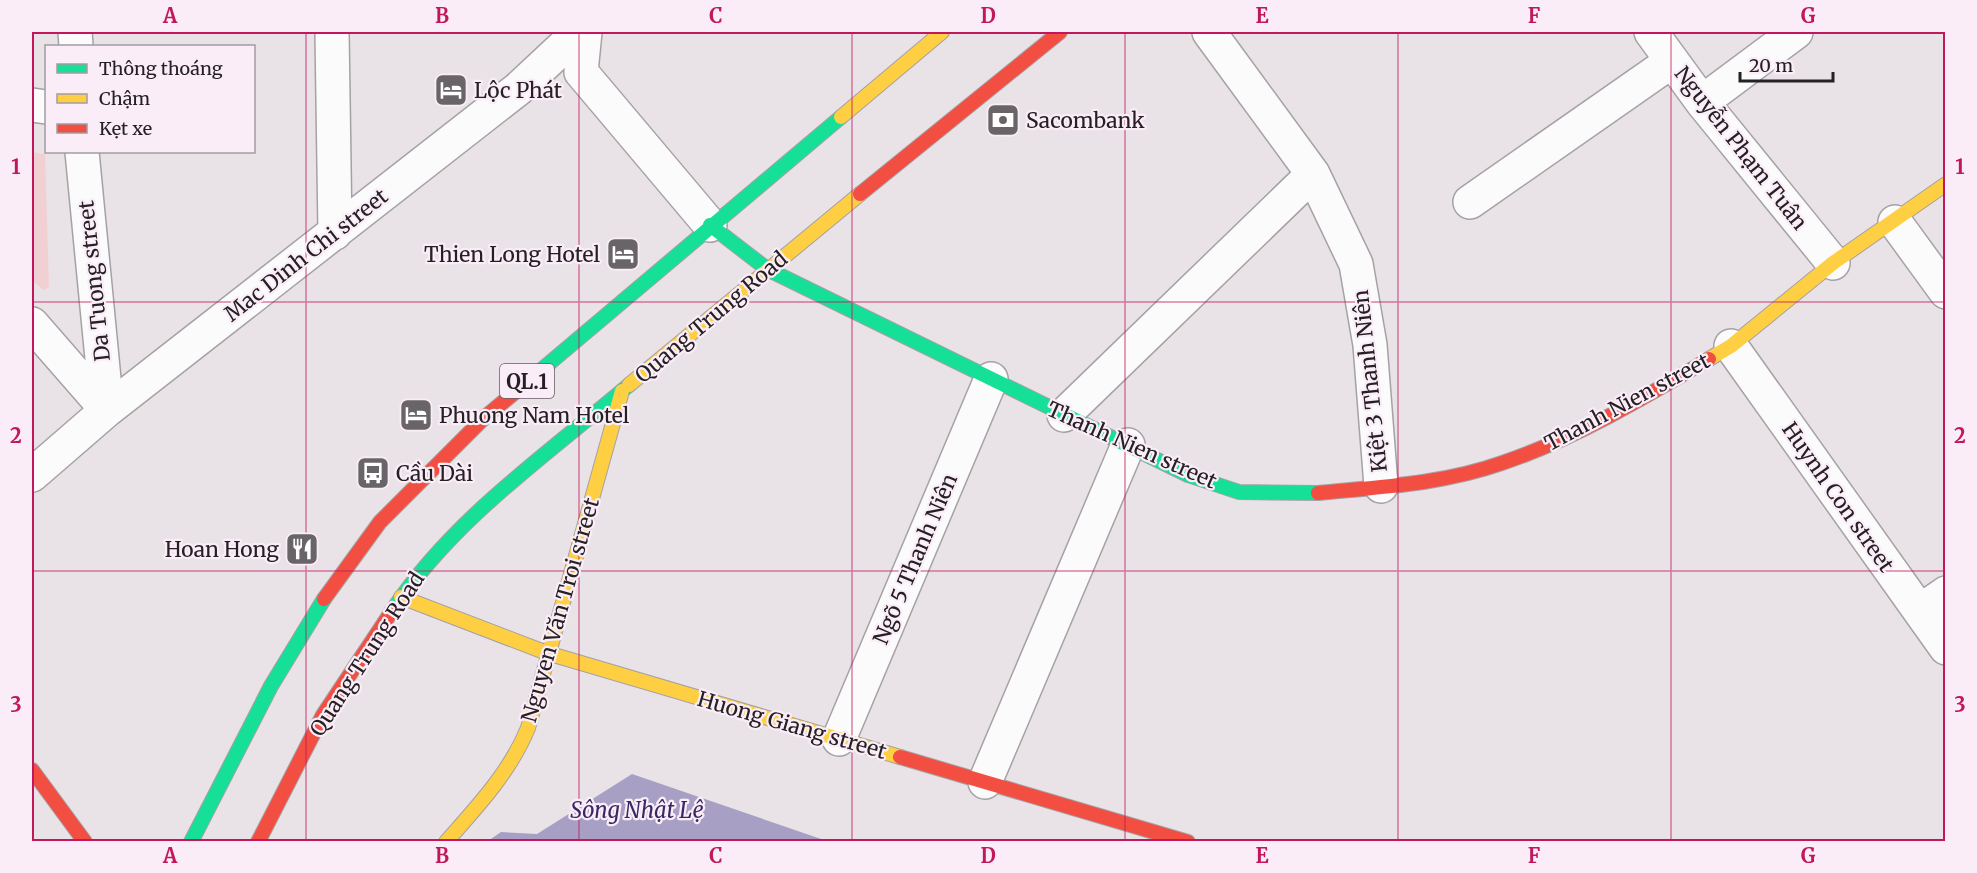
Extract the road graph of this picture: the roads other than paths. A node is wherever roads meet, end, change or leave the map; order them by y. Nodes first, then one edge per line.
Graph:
1 (332, 32) edge
2 (579, 32) edge
3 (585, 32) edge
4 (942, 32) edge
5 (1060, 32) edge
6 (1209, 32) edge
7 (1652, 32) edge
8 (1796, 32) edge
9 (1672, 61) junction
10 (1702, 102) junction
11 (82, 153) edge
12 (1313, 174) junction
13 (1946, 184) edge
14 (1470, 202) dead end
15 (1894, 222) junction
16 (710, 225) junction
17 (335, 233) junction
18 (1833, 263) junction
19 (767, 269) junction
20 (1946, 292) edge
21 (32, 324) edge
22 (1731, 346) junction
23 (991, 379) junction
24 (622, 391) junction
25 (107, 410) junction
26 (1064, 415) junction
27 (1128, 445) junction
28 (32, 475) edge
29 (1381, 486) junction
30 (401, 597) junction
31 (1933, 602) edge
32 (1946, 648) edge
33 (547, 653) junction
34 (839, 739) junction
35 (32, 770) edge
36 (985, 782) junction
37 (85, 842) edge
38 (191, 842) edge
39 (258, 842) edge
40 (446, 842) edge
41 (1188, 842) edge

1 - 17 street
2 - 17 street, Mac Dinh Chi street
3 - 16 street
4 - 16 main road, QL.1
5 - 19 main road, Quang Trung Road
6 - 12 street, Kiệt 3 Thanh Niên
7 - 9 street, Nguyễn Phạm Tuân
8 - 10 street
9 - 10 street, Nguyễn Phạm Tuân
9 - 14 street
10 - 18 street, Nguyễn Phạm Tuân
11 - 25 street, Da Tuong street
12 - 26 street
12 - 29 street, Kiệt 3 Thanh Niên
13 - 15 main road, Thanh Nien street
15 - 18 main road, Thanh Nien street
15 - 20 street
16 - 19 main road, Thanh Nien street
16 - 38 main road, QL.1
17 - 25 street, Mac Dinh Chi street
18 - 22 main road, Thanh Nien street
19 - 23 main road, Thanh Nien street
19 - 24 main road, Quang Trung Road
21 - 25 street
22 - 29 main road, Thanh Nien street
22 - 31 street, Huynh Con street
23 - 26 main road, Thanh Nien street
23 - 34 street, Ngõ 5 Thanh Niên
24 - 30 main road, Quang Trung Road
24 - 33 main road, Nguyen Văn Troi street
25 - 28 street, Mac Dinh Chi street
26 - 27 main road, Thanh Nien street
27 - 29 main road, Thanh Nien street
27 - 36 street
30 - 33 main road, Huong Giang street
30 - 39 main road, Quang Trung Road
31 - 32 street, Huynh Con street
33 - 34 main road, Huong Giang street
33 - 40 main road, Nguyen Văn Troi street
34 - 36 main road, Huong Giang street
35 - 37 main road
36 - 41 main road, Huong Giang street

